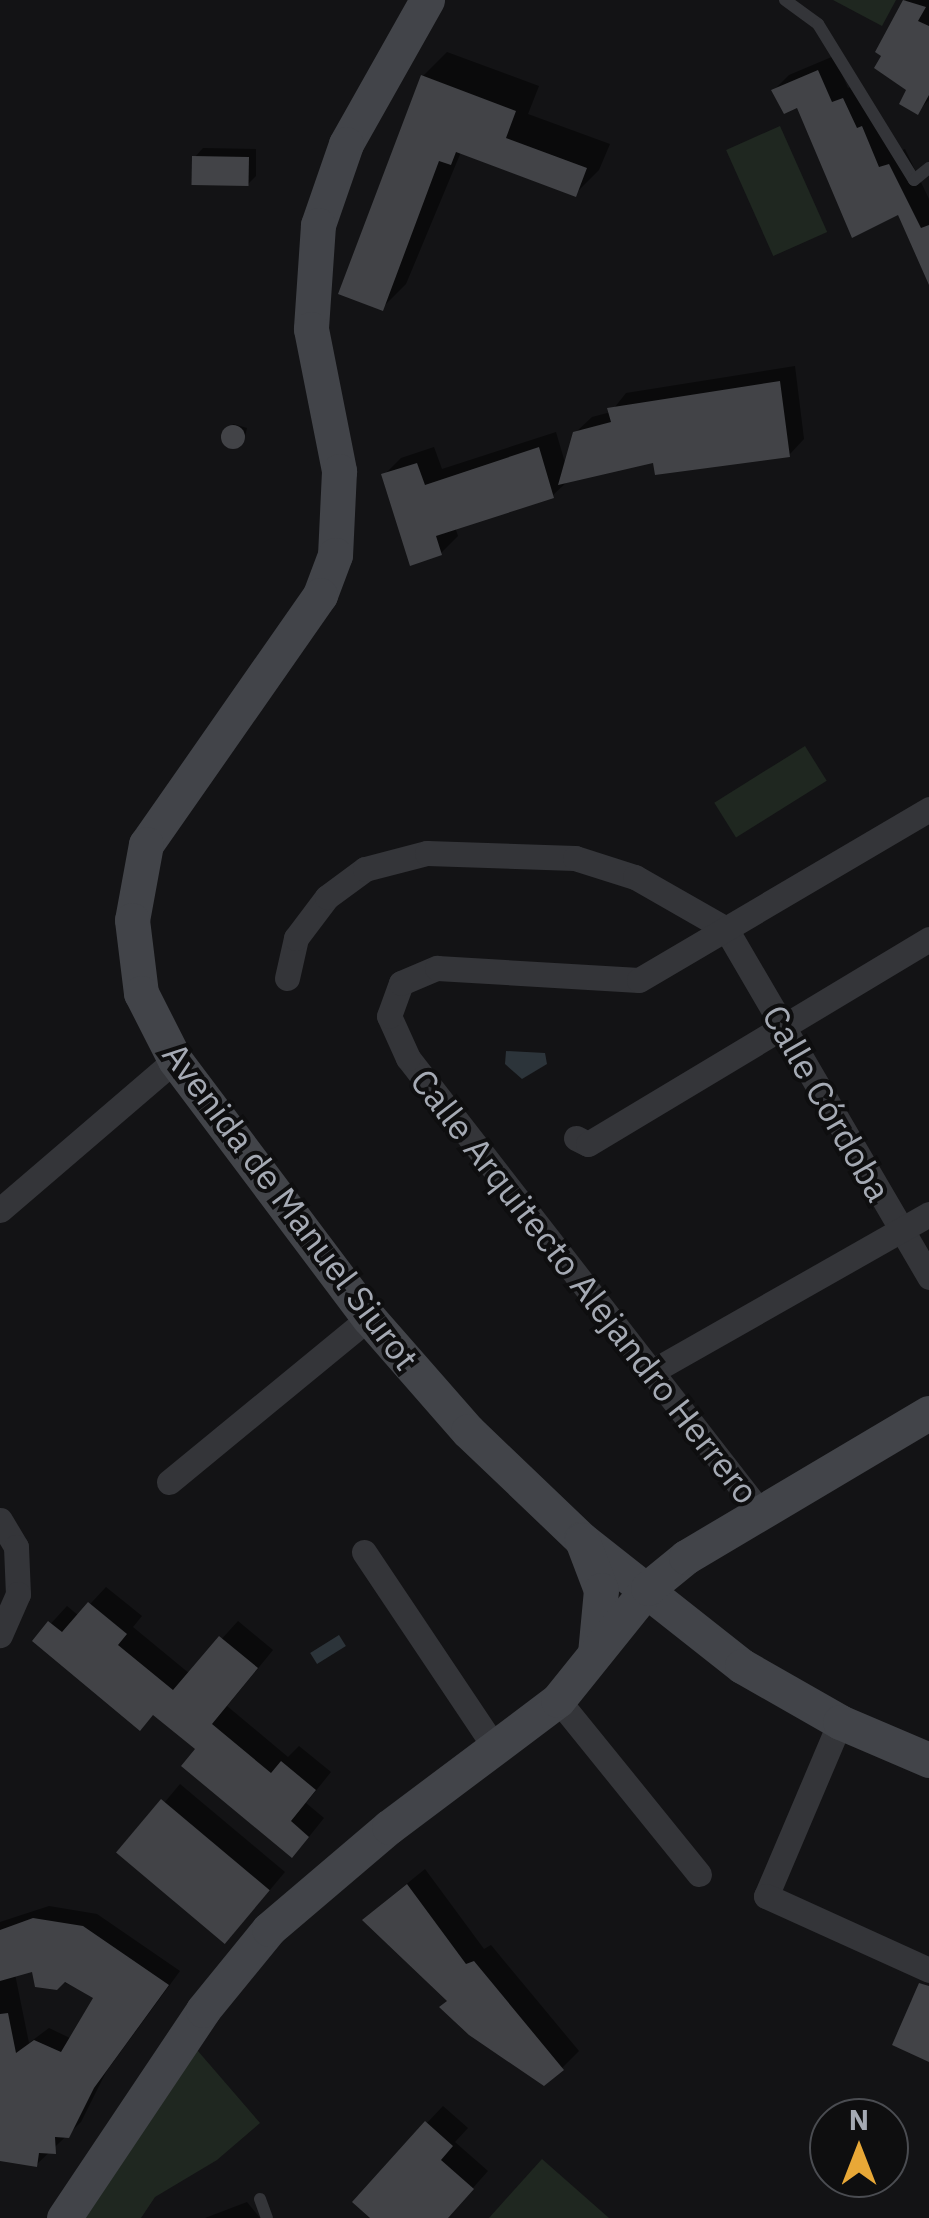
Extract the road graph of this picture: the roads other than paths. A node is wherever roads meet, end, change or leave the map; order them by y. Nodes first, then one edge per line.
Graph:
1 (427, 0) edge
2 (785, 0) edge
3 (929, 168) edge
4 (929, 810) edge
5 (726, 929) junction
6 (929, 939) edge
7 (287, 978) dead end
8 (784, 1026) junction
9 (175, 1060) junction
10 (576, 1138) dead end
11 (0, 1210) edge
12 (929, 1214) edge
13 (900, 1231) junction
14 (929, 1277) edge
15 (369, 1318) junction
16 (652, 1372) junction
17 (929, 1413) edge
18 (169, 1482) dead end
19 (761, 1513) junction
20 (0, 1520) edge
21 (581, 1539) junction
22 (364, 1552) dead end
23 (648, 1588) junction
24 (0, 1635) edge
25 (594, 1656) junction
26 (558, 1700) junction
27 (840, 1722) junction
28 (494, 1748) junction
29 (929, 1760) edge
30 (699, 1874) dead end
31 (929, 1970) edge
32 (260, 2199) dead end
33 (64, 2218) edge
34 (267, 2218) edge

1 - 9 street, Avenida de Manuel Siurot
2 - 3 lane
4 - 5 street, Calle Arquitecto Alejandro Herrero
5 - 7 street
5 - 8 street, Calle Córdoba
5 - 16 street, Calle Arquitecto Alejandro Herrero
6 - 8 street
8 - 10 street
8 - 13 street, Calle Córdoba
9 - 11 street
9 - 15 street, Avenida de Manuel Siurot
12 - 13 street
13 - 14 street, Calle Córdoba
13 - 16 street
15 - 18 street
15 - 21 street, Avenida de Manuel Siurot
16 - 19 street, Calle Arquitecto Alejandro Herrero
17 - 19 street
19 - 23 street
20 - 24 street
21 - 23 street, Avenida de Manuel Siurot
21 - 25 street, Avenida de Manuel Siurot
22 - 28 street
23 - 25 street
23 - 27 street, Avenida de Manuel Siurot
25 - 26 street
26 - 28 street
26 - 30 street
27 - 29 street, Avenida de Manuel Siurot
27 - 31 street
28 - 33 street
32 - 34 lane

